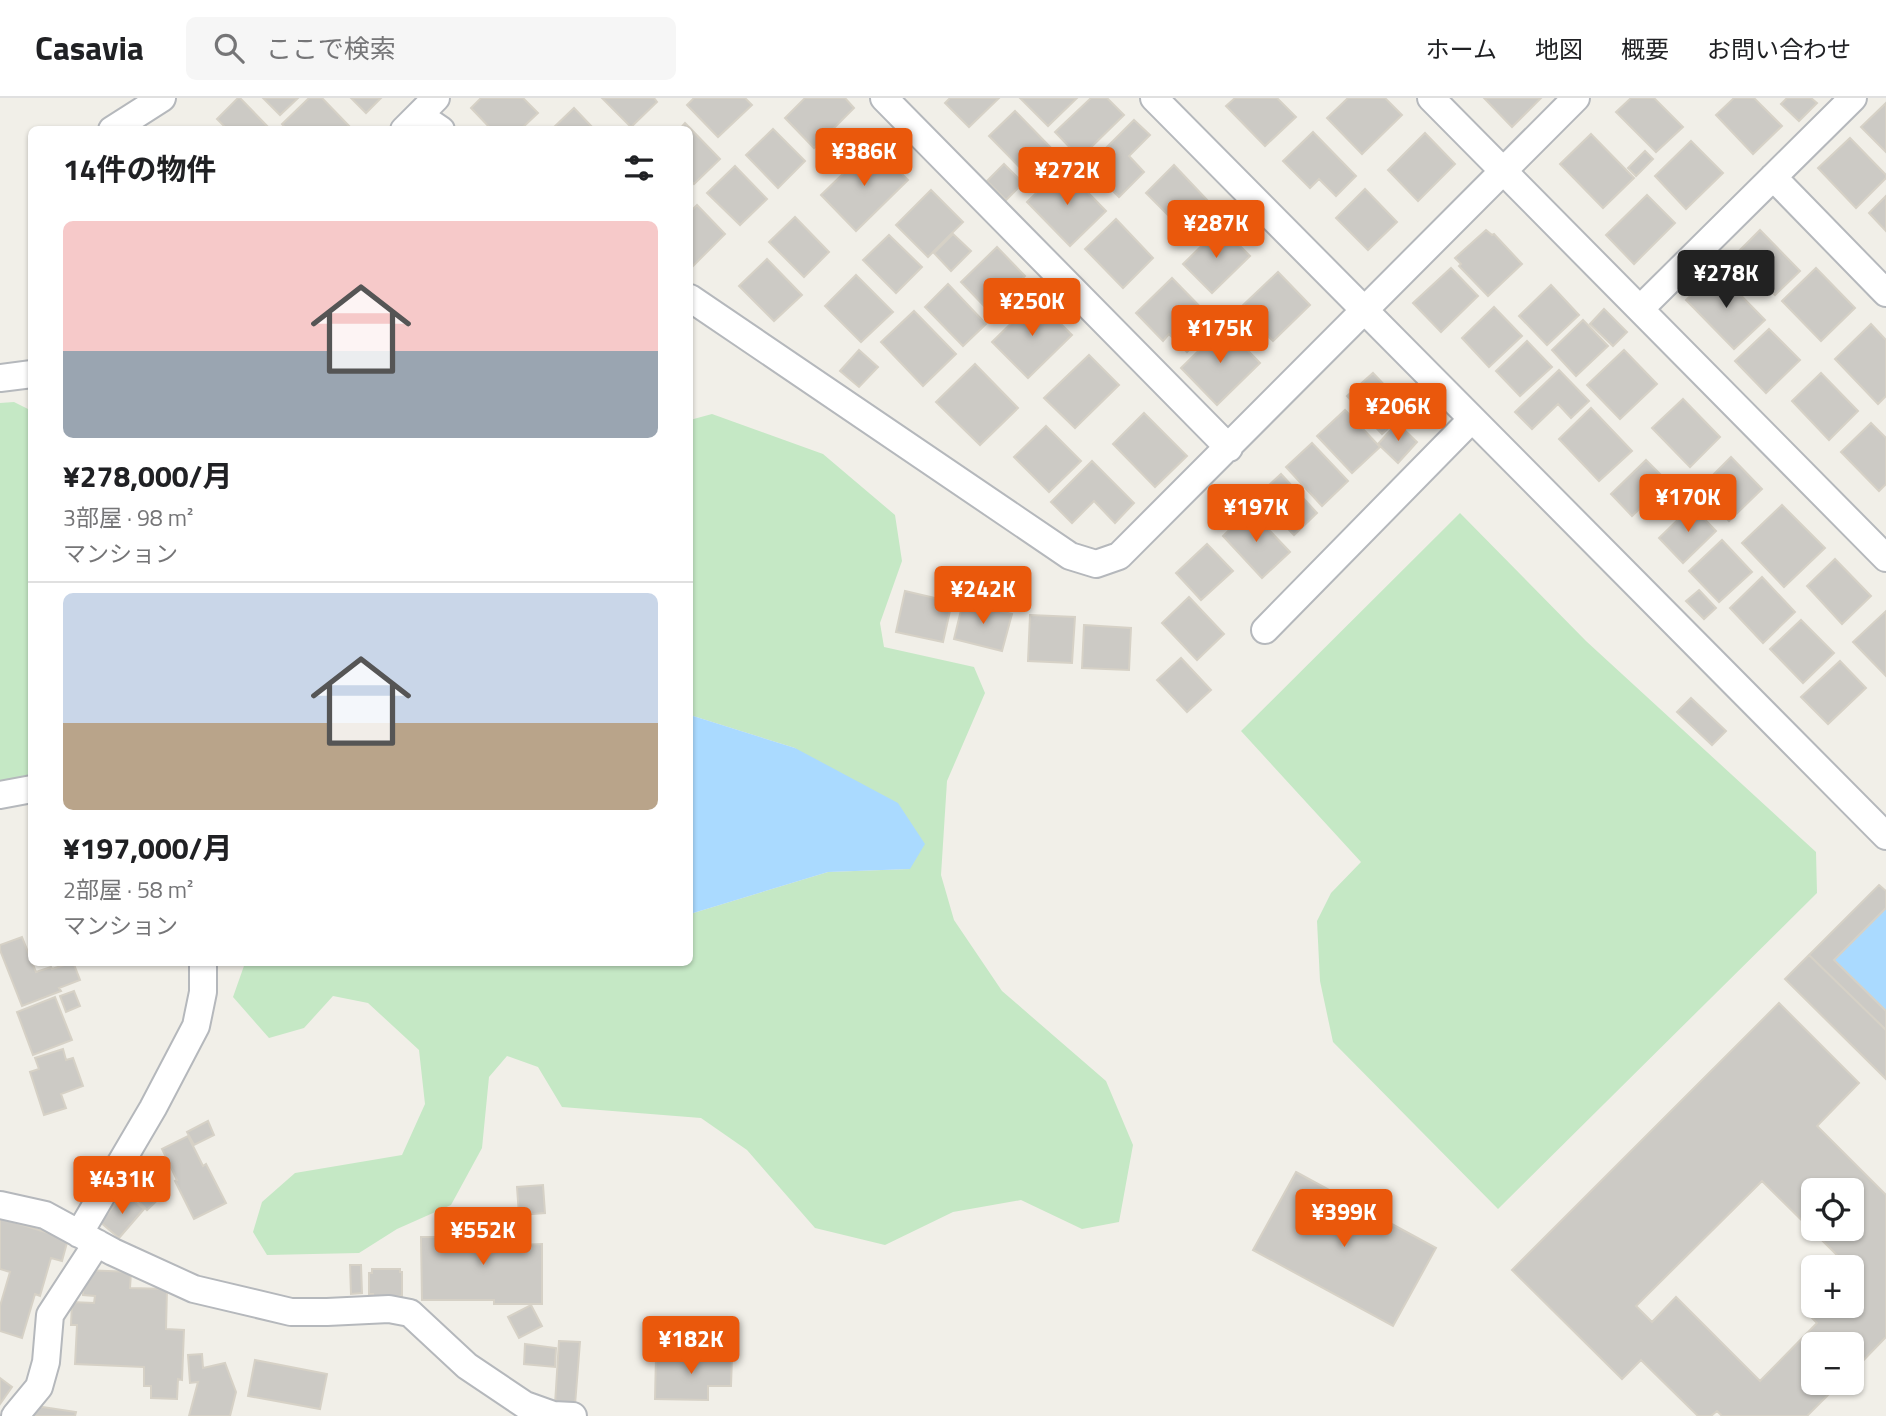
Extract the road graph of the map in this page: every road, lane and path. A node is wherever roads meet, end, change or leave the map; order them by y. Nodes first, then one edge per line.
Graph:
1 (162, 98) edge
2 (884, 98) edge
3 (1154, 98) edge
4 (1431, 98) edge
5 (1576, 98) edge
6 (1853, 98) edge
7 (118, 126) edge
8 (1504, 171) junction
9 (1773, 177) junction
10 (1886, 292) edge
11 (693, 300) edge
12 (1640, 309) junction
13 (1365, 311) junction
14 (28, 374) edge
15 (0, 378) edge
16 (1472, 419) junction
17 (1229, 448) junction
18 (1886, 558) edge
19 (1265, 630) dead end
20 (28, 790) edge
21 (0, 795) edge
22 (1886, 836) edge
23 (204, 966) edge
24 (0, 1205) edge
25 (88, 1238) junction
26 (15, 1416) edge
27 (573, 1416) edge

1 - 7 street
2 - 17 street
3 - 13 street
4 - 8 street
5 - 8 street
6 - 9 street
8 - 12 street
8 - 13 street
9 - 10 street
9 - 12 street
11 - 17 street
12 - 18 street
13 - 16 street
13 - 17 street
14 - 15 street
16 - 19 street
16 - 22 street
20 - 21 street
23 - 25 street
24 - 25 street
25 - 26 street
25 - 27 street

